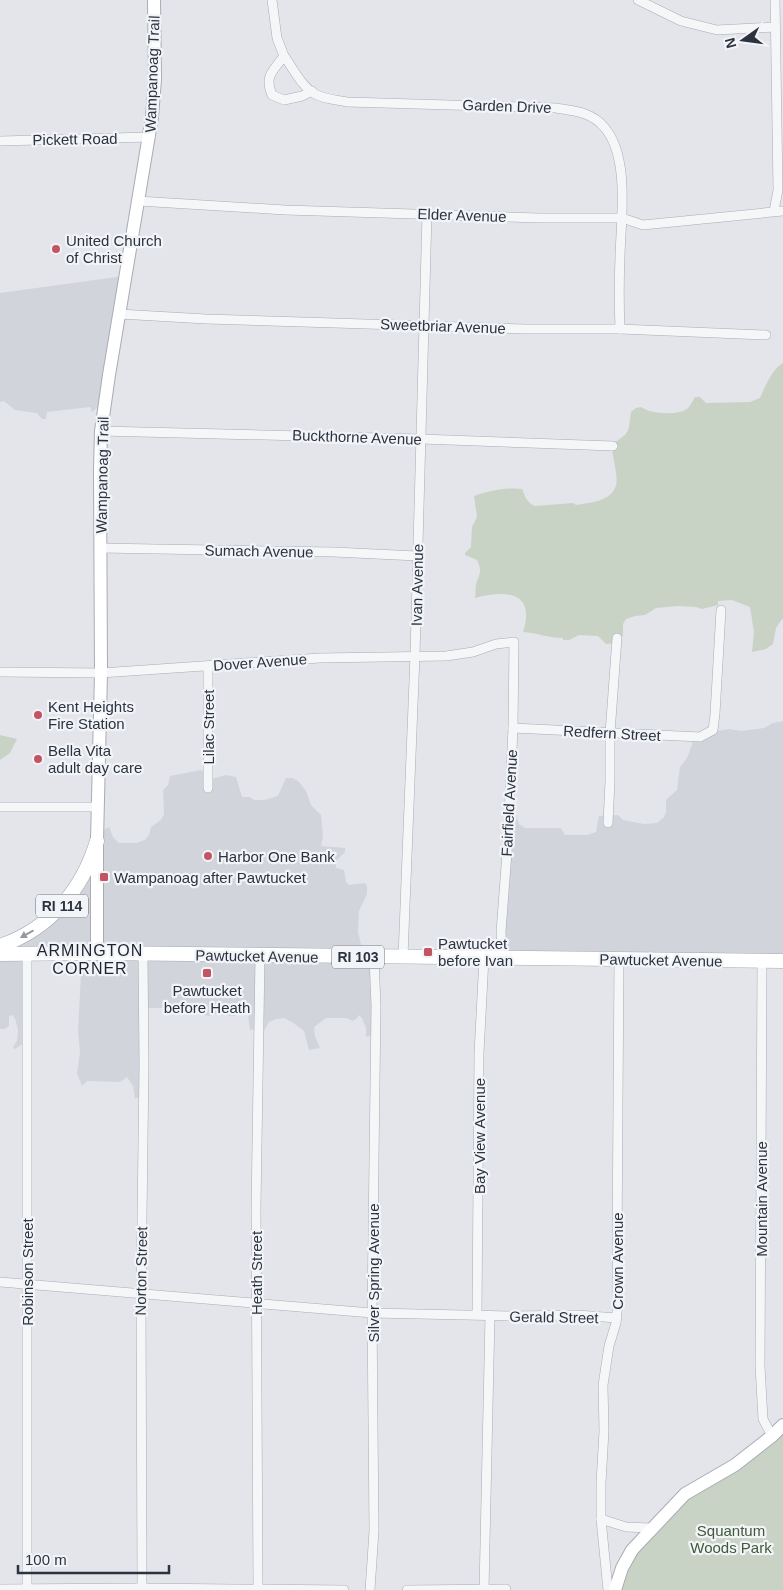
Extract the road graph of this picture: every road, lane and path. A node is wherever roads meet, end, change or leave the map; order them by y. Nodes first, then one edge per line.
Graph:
1 (154, 0) edge
2 (272, 0) edge
3 (638, 0) edge
4 (776, 0) edge
5 (775, 27) junction
6 (284, 56) junction
7 (312, 90) junction
8 (150, 137) junction
9 (0, 141) edge
10 (138, 201) junction
11 (779, 211) edge
12 (427, 214) junction
13 (622, 218) junction
14 (119, 314) junction
15 (424, 325) junction
16 (620, 329) junction
17 (766, 335) dead end
18 (101, 431) junction
19 (422, 438) junction
20 (613, 446) dead end
21 (100, 548) junction
22 (417, 556) junction
23 (721, 610) dead end
24 (618, 638) dead end
25 (514, 646) joint
26 (415, 656) junction
27 (208, 666) junction
28 (0, 672) edge
29 (101, 673) junction
30 (513, 728) junction
31 (610, 733) junction
32 (208, 788) dead end
33 (98, 806) junction
34 (0, 807) edge
35 (608, 823) dead end
36 (97, 841) junction
37 (0, 946) edge
38 (0, 954) edge
39 (97, 954) junction
40 (143, 954) junction
41 (27, 955) junction
42 (260, 956) junction
43 (374, 957) junction
44 (403, 957) junction
45 (484, 958) junction
46 (502, 959) junction
47 (619, 959) junction
48 (762, 961) junction
49 (783, 961) edge
50 (0, 1282) edge
51 (28, 1285) junction
52 (140, 1295) junction
53 (256, 1302) junction
54 (372, 1313) junction
55 (477, 1314) junction
56 (490, 1315) junction
57 (617, 1318) junction
58 (783, 1425) edge
59 (772, 1436) junction
60 (601, 1519) junction
61 (651, 1528) junction
62 (142, 1588) junction
63 (0, 1589) edge
64 (27, 1589) junction
65 (258, 1589) edge
66 (484, 1589) edge
67 (506, 1589) edge
68 (344, 1590) edge
69 (370, 1590) edge
70 (407, 1590) edge
71 (608, 1590) edge
72 (614, 1590) edge

1 - 8 main road, Wampanoag Trail / RI 114
2 - 6 street, Garden Drive
3 - 5 street
4 - 5 street
5 - 11 street
6 - 7 street, Garden Drive
6 - 7 street
7 - 13 street, Garden Drive
8 - 9 street, Pickett Road
8 - 10 main road, Wampanoag Trail / RI 114
10 - 12 street, Elder Avenue
10 - 14 main road, Wampanoag Trail / RI 114
11 - 13 street, Elder Avenue
12 - 13 street, Elder Avenue
12 - 15 street, Ivan Avenue
13 - 16 street, Garden Drive
14 - 15 street, Sweetbriar Avenue
14 - 18 main road, Wampanoag Trail / RI 114
15 - 16 street, Sweetbriar Avenue
15 - 19 street, Ivan Avenue
16 - 17 street, Sweetbriar Avenue
18 - 19 street, Buckthorne Avenue
18 - 21 main road, Wampanoag Trail / RI 114
19 - 20 street, Buckthorne Avenue
19 - 22 street, Ivan Avenue
21 - 22 street, Sumach Avenue
21 - 29 main road, Wampanoag Trail / RI 114
22 - 26 street, Ivan Avenue
23 - 31 street, Redfern Street
24 - 31 street
25 - 26 street, Dover Avenue
25 - 30 street, Fairfield Avenue
26 - 27 street, Dover Avenue
26 - 44 street, Ivan Avenue
27 - 29 street, Dover Avenue
27 - 32 street, Lilac Street
28 - 29 street, Dover Avenue
29 - 33 main road, Wampanoag Trail / RI 114
30 - 31 street, Redfern Street
30 - 46 street, Fairfield Avenue
31 - 35 street
33 - 34 street
33 - 36 main road, Wampanoag Trail / RI 114
36 -> 37 main road, RI 114
36 - 39 main road, Wampanoag Trail / RI 114
38 - 41 main road, Pawtucket Avenue / RI 103
39 - 40 main road, Pawtucket Avenue / RI 103
39 - 41 main road, Pawtucket Avenue / RI 103
40 - 42 main road, Pawtucket Avenue / RI 103
40 - 52 street, Norton Street
41 - 51 street, Robinson Street
42 - 43 main road, Pawtucket Avenue / RI 103
42 - 53 street, Heath Street
43 - 44 main road, Pawtucket Avenue / RI 103
43 - 54 street, Silver Spring Avenue
44 - 45 main road, Pawtucket Avenue / RI 103
45 - 46 main road, Pawtucket Avenue / RI 103
45 - 55 street, Bay View Avenue
46 - 47 main road, Pawtucket Avenue / RI 103
47 - 48 main road, Pawtucket Avenue / RI 103
47 - 57 street, Crown Avenue
48 - 49 main road, Pawtucket Avenue / RI 103
48 - 59 street, Mountain Avenue
50 - 51 street
51 - 52 street
51 - 64 street, Robinson Street
52 - 53 street
52 - 62 street, Norton Street
53 - 54 street
53 - 65 street, Heath Street
54 - 55 street
54 - 69 street, Silver Spring Avenue
55 - 56 street, Gerald Street
56 - 57 street, Gerald Street
56 - 66 street
57 - 60 street, Crown Avenue
58 - 59 main road
59 - 61 main road
60 - 61 street
60 - 71 street, Crown Avenue
61 - 72 main road
62 - 64 street
62 - 65 street
63 - 64 street
65 - 68 street
66 - 67 street
66 - 70 street

